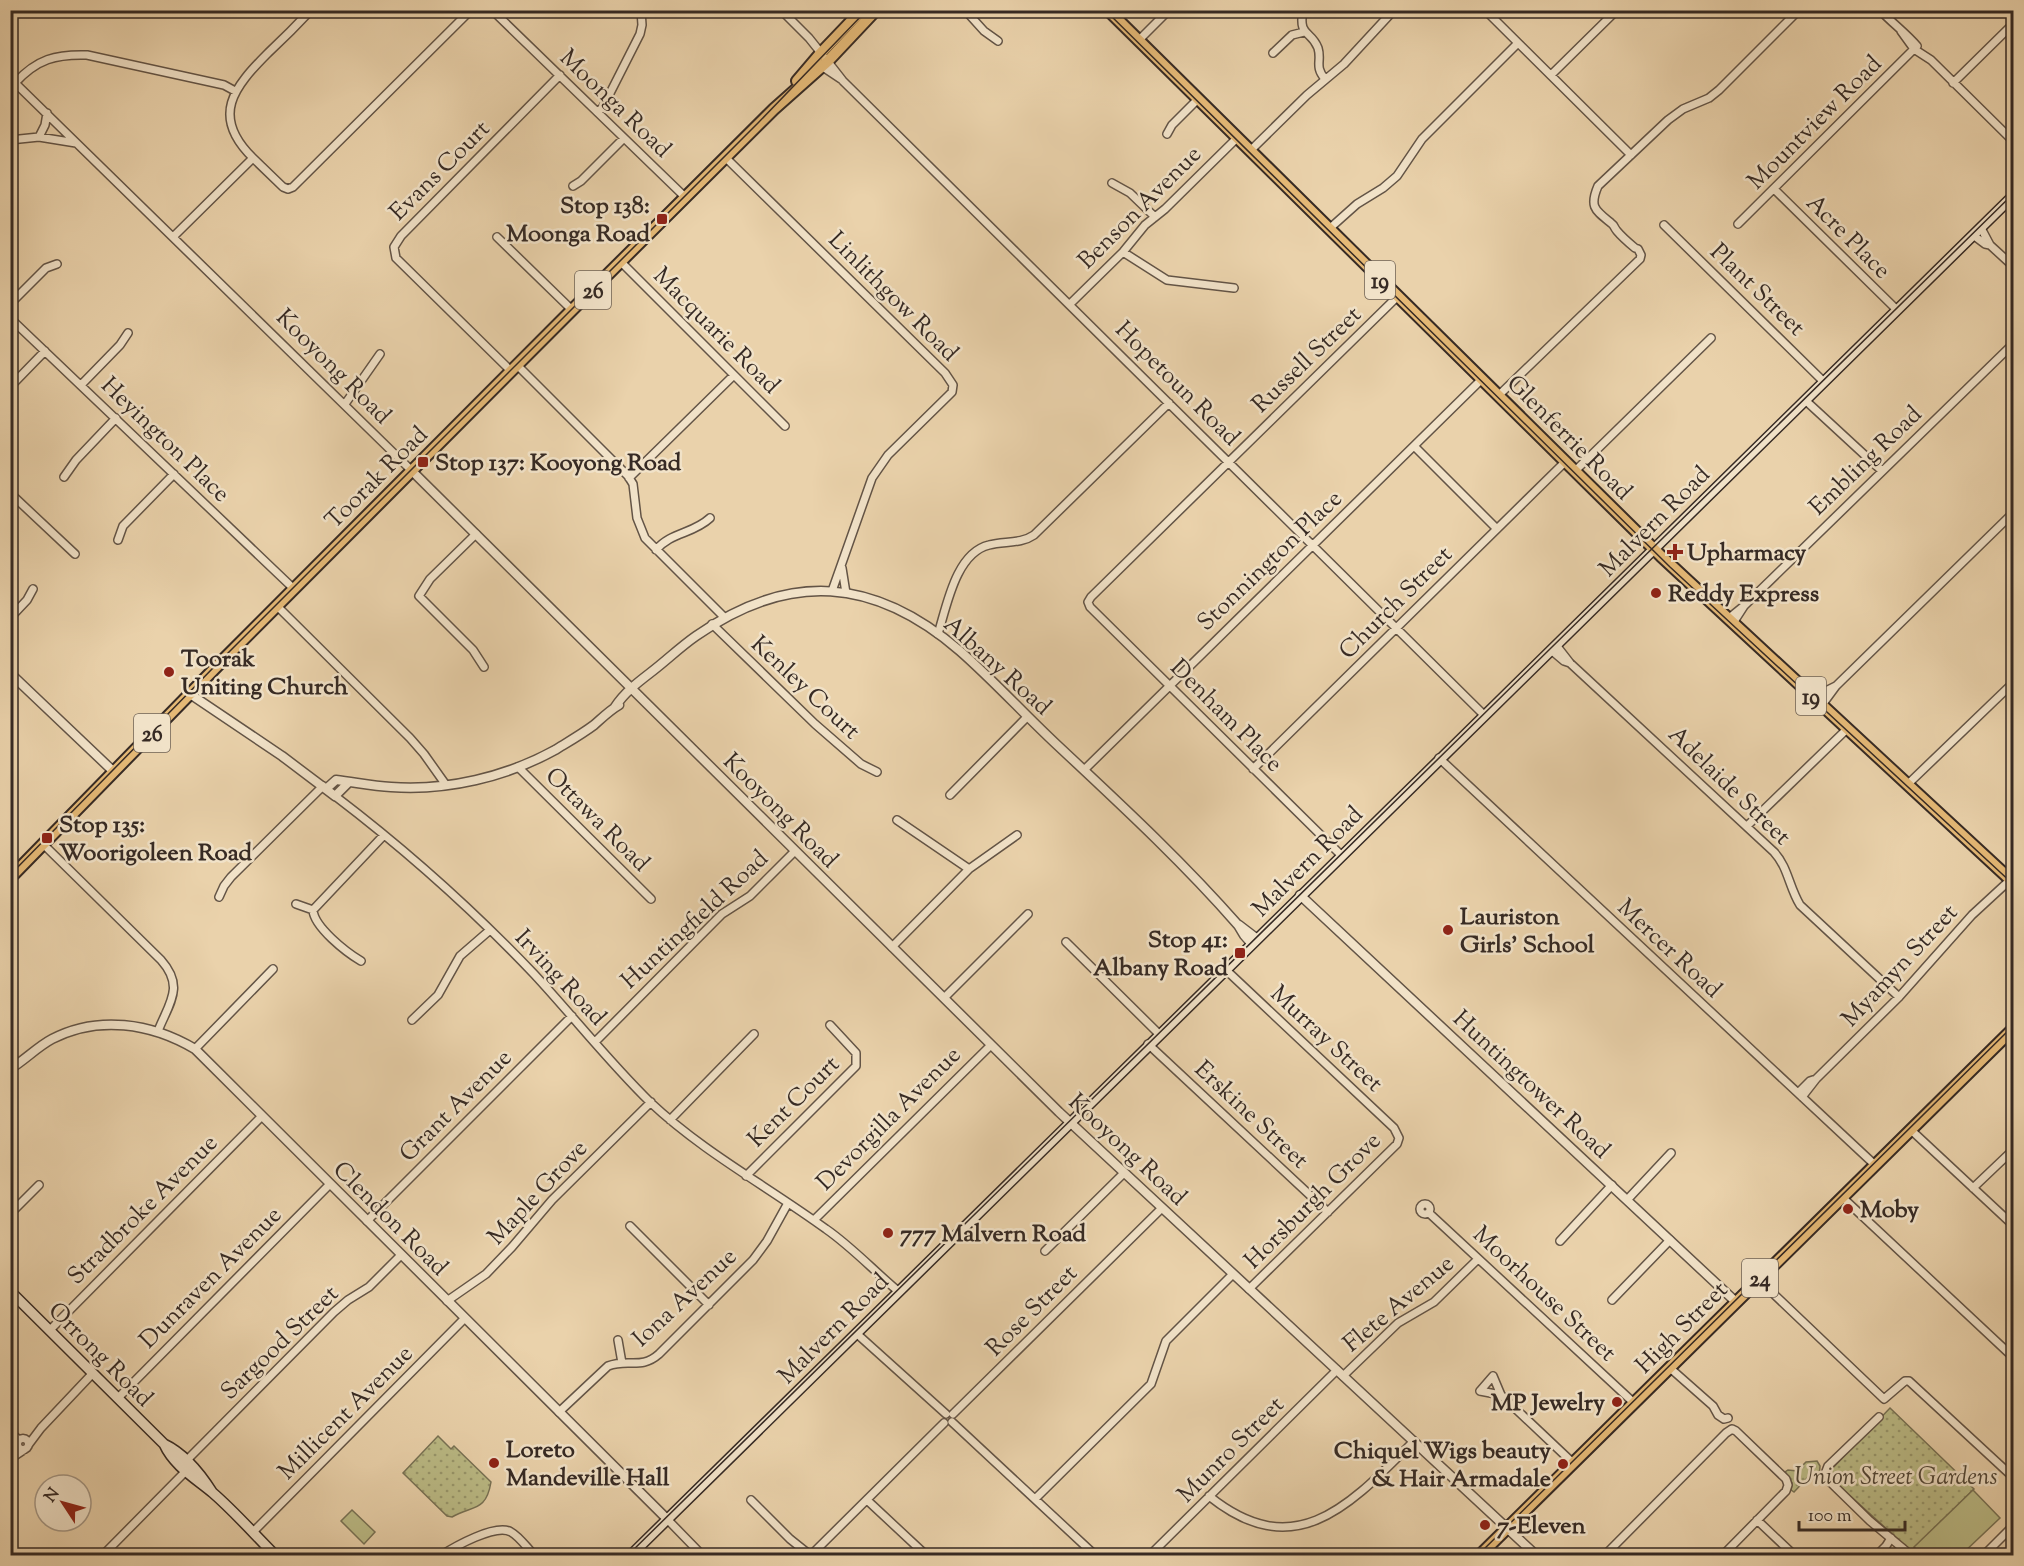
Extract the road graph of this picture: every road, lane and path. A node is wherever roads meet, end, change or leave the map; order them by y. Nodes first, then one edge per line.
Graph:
1 (311, 10) edge
2 (471, 10) edge
3 (492, 10) edge
4 (641, 10) edge
5 (781, 10) edge
6 (862, 10) edge
7 (876, 10) edge
8 (965, 10) edge
9 (1108, 10) edge
10 (1169, 10) edge
11 (1303, 10) edge
12 (1394, 10) edge
13 (1485, 10) edge
14 (1617, 10) edge
15 (1799, 10) edge
16 (1880, 10) edge
17 (2013, 23) edge
18 (1304, 32) junction
19 (998, 41) dead end
20 (1138, 41) junction
21 (1518, 43) junction
22 (1915, 48) junction
23 (1273, 53) dead end
24 (822, 57) junction
25 (560, 75) junction
26 (1551, 75) junction
27 (1325, 79) junction
28 (13, 80) edge
29 (1953, 83) junction
30 (235, 91) junction
31 (1198, 99) junction
32 (598, 112) junction
33 (47, 113) junction
34 (1167, 134) dead end
35 (39, 137) junction
36 (624, 138) junction
37 (1237, 138) junction
38 (10, 140) edge
39 (2013, 142) edge
40 (78, 143) junction
41 (1250, 151) junction
42 (1631, 155) junction
43 (253, 158) junction
44 (726, 158) junction
45 (1113, 183) dead end
46 (573, 186) dead end
47 (1774, 189) junction
48 (2013, 195) edge
49 (686, 198) junction
50 (1155, 217) junction
51 (1738, 224) dead end
52 (1664, 225) dead end
53 (1981, 228) junction
54 (1329, 229) junction
55 (1973, 235) junction
56 (174, 236) junction
57 (497, 237) dead end
58 (1990, 245) junction
59 (1123, 252) junction
60 (621, 262) junction
61 (57, 264) dead end
62 (2013, 267) edge
63 (1234, 288) dead end
64 (1397, 297) junction
65 (10, 304) edge
66 (1070, 304) junction
67 (572, 310) junction
68 (1897, 310) junction
69 (10, 318) edge
70 (128, 333) dead end
71 (1711, 338) dead end
72 (2013, 343) edge
73 (45, 351) junction
74 (380, 354) dead end
75 (514, 368) junction
76 (734, 375) junction
77 (1481, 380) junction
78 (1824, 382) junction
79 (81, 385) junction
80 (10, 387) edge
81 (1498, 396) junction
82 (1805, 400) junction
83 (1169, 403) junction
84 (345, 404) junction
85 (116, 418) junction
86 (785, 426) dead end
87 (1414, 446) junction
88 (1229, 462) junction
89 (1565, 462) junction
90 (412, 471) junction
91 (1575, 471) junction
92 (1882, 471) junction
93 (174, 474) junction
94 (64, 477) dead end
95 (630, 478) junction
96 (10, 493) edge
97 (2013, 512) edge
98 (710, 518) dead end
99 (1497, 529) junction
100 (476, 534) junction
101 (118, 540) dead end
102 (1313, 544) junction
103 (1654, 549) junction
104 (656, 550) junction
105 (75, 554) dead end
106 (842, 568) junction
107 (33, 589) dead end
108 (294, 589) junction
109 (832, 591) junction
110 (846, 593) junction
111 (1088, 602) joint
112 (277, 606) junction
113 (724, 617) junction
114 (10, 618) edge
115 (1730, 621) junction
116 (712, 624) junction
117 (1397, 628) junction
118 (938, 634) junction
119 (1553, 647) junction
120 (484, 667) dead end
121 (11, 674) edge
122 (2013, 682) edge
123 (1169, 686) junction
124 (632, 691) junction
125 (190, 694) junction
126 (1819, 703) junction
127 (1484, 715) junction
128 (1027, 717) junction
129 (1847, 729) junction
130 (1439, 759) junction
131 (518, 767) junction
132 (1253, 769) junction
133 (1084, 770) junction
134 (114, 772) junction
135 (876, 772) dead end
136 (348, 783) junction
137 (446, 785) junction
138 (1907, 785) junction
139 (324, 787) junction
140 (950, 795) dead end
141 (335, 796) junction
142 (897, 820) dead end
143 (1747, 826) junction
144 (384, 835) junction
145 (1017, 835) dead end
146 (43, 844) junction
147 (795, 851) junction
148 (1341, 855) junction
149 (969, 869) junction
150 (10, 878) edge
151 (2012, 881) edge
152 (1300, 895) junction
153 (219, 897) dead end
154 (651, 899) dead end
155 (296, 904) dead end
156 (313, 910) junction
157 (1028, 914) dead end
158 (490, 930) junction
159 (1254, 941) junction
160 (1066, 942) dead end
161 (892, 947) junction
162 (361, 961) dead end
163 (273, 969) dead end
164 (1225, 969) junction
165 (1899, 997) junction
166 (944, 998) junction
167 (572, 1016) junction
168 (411, 1020) dead end
169 (830, 1024) dead end
170 (2013, 1028) edge
171 (158, 1031) junction
172 (754, 1034) dead end
173 (1159, 1034) junction
174 (595, 1042) junction
175 (1148, 1044) junction
176 (991, 1045) junction
177 (195, 1049) junction
178 (10, 1069) edge
179 (1800, 1095) junction
180 (651, 1102) junction
181 (261, 1116) junction
182 (670, 1120) junction
183 (1070, 1122) junction
184 (1911, 1130) junction
185 (1399, 1138) joint
186 (2013, 1149) edge
187 (1671, 1153) dead end
188 (1875, 1165) junction
189 (1124, 1173) junction
190 (746, 1176) junction
191 (330, 1184) junction
192 (39, 1185) dead end
193 (1612, 1185) junction
194 (1973, 1188) junction
195 (1842, 1197) junction
196 (1628, 1200) junction
197 (788, 1203) junction
198 (1162, 1208) junction
199 (1328, 1212) junction
200 (1429, 1213) dead end
201 (10, 1214) edge
202 (814, 1220) junction
203 (367, 1221) junction
204 (630, 1226) dead end
205 (2013, 1226) edge
206 (1670, 1239) junction
207 (1560, 1241) dead end
208 (1045, 1251) dead end
209 (401, 1255) junction
210 (1478, 1259) junction
211 (1233, 1274) junction
212 (1759, 1280) junction
213 (1249, 1289) junction
214 (10, 1291) edge
215 (898, 1291) junction
216 (1612, 1300) dead end
217 (447, 1301) junction
218 (1737, 1302) junction
219 (709, 1305) junction
220 (465, 1318) junction
221 (50, 1330) junction
222 (856, 1333) junction
223 (618, 1340) dead end
224 (2013, 1358) edge
225 (622, 1363) junction
226 (1670, 1368) junction
227 (93, 1373) junction
228 (1340, 1373) junction
229 (1501, 1395) dead end
230 (118, 1398) junction
231 (1634, 1403) junction
232 (559, 1412) junction
233 (1879, 1417) dead end
234 (949, 1418) junction
235 (1728, 1418) dead end
236 (10, 1432) edge
237 (1414, 1441) junction
238 (23, 1444) junction
239 (10, 1454) edge
240 (10, 1459) edge
241 (1574, 1463) junction
242 (186, 1466) junction
243 (2013, 1478) edge
244 (1209, 1497) junction
245 (1035, 1499) junction
246 (751, 1500) dead end
247 (867, 1500) junction
248 (667, 1519) junction
249 (1757, 1520) junction
250 (2013, 1525) edge
251 (1508, 1528) junction
252 (253, 1532) junction
253 (1891, 1538) junction
254 (810, 1555) edge
255 (102, 1556) edge
256 (276, 1556) edge
257 (440, 1556) edge
258 (535, 1556) edge
259 (630, 1556) edge
260 (703, 1556) edge
261 (927, 1556) edge
262 (1096, 1556) edge
263 (1149, 1556) edge
264 (1479, 1556) edge
265 (1537, 1556) edge
266 (1604, 1556) edge
267 (1722, 1556) edge
268 (1794, 1556) edge
269 (1876, 1556) edge
270 (1912, 1556) edge
271 (1983, 1556) edge

1 - 30 street
2 - 43 street
3 - 25 street, Moonga Road
4 - 32 street
5 - 24 street, Hopetoun Road
6 - 24 main road, Toorak Road / 26
7 - 24 main road, Toorak Road / 26
8 - 19 street
9 - 20 main road, Glenferrie Road / 19
10 - 20 street
11 - 18 street
12 - 27 street
13 - 21 street
14 - 26 street
15 - 42 street
16 - 22 street
17 - 29 street
18 - 23 street
18 - 27 street
20 - 31 main road, Glenferrie Road / 19
21 - 26 street
21 - 54 street
22 - 29 street
22 - 47 street, Mountview Road
24 - 44 main road, Toorak Road / 26
24 - 66 street, Hopetoun Road
25 - 32 street, Moonga Road
25 - 75 street, Evans Court
26 - 42 street
27 - 41 street
28 - 30 street
28 - 33 street, Kooyong Road
29 - 39 street
30 - 43 street
31 - 34 street
31 - 37 main road, Glenferrie Road / 19
32 - 36 street, Moonga Road
33 - 35 street
33 - 40 street, Kooyong Road
35 - 38 street
35 - 40 street
36 - 46 street
36 - 49 street, Moonga Road
37 - 41 main road, Glenferrie Road / 19
37 - 50 street, Benson Avenue
40 - 56 street, Kooyong Road
41 - 54 main road, Glenferrie Road / 19
42 - 81 street
43 - 56 street
44 - 49 main road, Toorak Road / 26
44 - 106 street, Linlithgow Road
45 - 50 street
47 - 51 street, Mountview Road
47 - 68 street, Acre Place
48 - 53 main road, Malvern Road
49 - 60 main road, Toorak Road / 26
50 - 59 street, Benson Avenue
52 - 78 street, Plant Street
53 - 55 main road, Malvern Road
53 - 58 street
54 - 64 main road, Glenferrie Road / 19
55 - 58 street
55 - 68 main road, Malvern Road
56 - 84 street, Kooyong Road
57 - 67 street
58 - 62 street
59 - 63 street
59 - 66 street, Benson Avenue
60 - 67 main road, Toorak Road / 26
60 - 76 street, Macquarie Road
61 - 65 street
64 - 77 main road, Glenferrie Road / 19
64 - 88 street, Russell Street
66 - 83 street, Hopetoun Road
67 - 75 main road, Toorak Road / 26
68 - 78 main road, Malvern Road
69 - 73 street, Heyington Place
70 - 79 street
71 - 91 street
72 - 92 street, Embling Road
73 - 79 street, Heyington Place
73 - 80 street
74 - 84 street
75 - 90 main road, Toorak Road / 26
75 - 95 street
76 - 86 street, Macquarie Road
76 - 95 street
77 - 81 main road, Glenferrie Road / 19
77 - 87 street, Stonnington Place
78 - 82 main road, Malvern Road
79 - 85 street, Heyington Place
81 - 89 main road, Glenferrie Road / 19
82 - 92 street
82 - 103 main road, Malvern Road
83 - 88 street, Hopetoun Road
83 - 118 street
84 - 90 street, Kooyong Road
85 - 93 street, Heyington Place
85 - 94 street
87 - 99 street
87 - 102 street, Stonnington Place
88 - 102 street, Hopetoun Road
88 - 111 street, Russell Street
89 - 91 main road, Glenferrie Road / 19
89 - 99 street, Church Street
90 - 100 street, Kooyong Road
90 - 108 main road, Toorak Road / 26
91 - 103 main road, Glenferrie Road / 19
92 - 115 street, Embling Road
93 - 101 street
93 - 108 street, Heyington Place
95 - 104 street
96 - 105 street
97 - 126 street
98 - 104 street
99 - 117 street, Church Street
100 - 120 street
100 - 124 street, Kooyong Road
102 - 117 street, Hopetoun Road
102 - 123 street, Stonnington Place
103 - 115 main road, Glenferrie Road / 19
103 - 119 main road, Malvern Road
104 - 113 street
106 - 109 street, Linlithgow Road
106 - 110 street, Linlithgow Road
107 - 114 street
108 - 112 main road, Toorak Road / 26
109 - 110 street, Albany Road
109 - 113 street, Albany Road
110 - 118 street, Albany Road
111 - 123 street, Denham Place
112 - 125 main road, Toorak Road / 26
112 - 137 street
113 - 116 street, Albany Road
115 - 126 main road, Glenferrie Road / 19
116 - 124 street, Albany Road
116 - 135 street, Kenley Court
117 - 127 street, Hopetoun Road
117 - 132 street, Church Street
118 - 128 street, Albany Road
119 - 127 main road, Malvern Road
119 - 143 street, Adelaide Street
121 - 134 street
122 - 138 street
123 - 132 street, Denham Place
123 - 133 street, Stonnington Place
124 - 131 street, Albany Road
124 - 147 street, Kooyong Road
125 - 134 main road, Toorak Road / 26
125 - 139 street, Irving Road
126 - 129 main road, Glenferrie Road / 19
127 - 130 main road, Malvern Road
128 - 133 street, Albany Road
128 - 140 street
129 - 138 main road, Glenferrie Road / 19
129 - 143 street
130 - 148 main road, Malvern Road
130 - 179 street, Mercer Road
131 - 137 street, Albany Road
131 - 154 street, Ottawa Road
132 - 148 street, Denham Place
133 - 159 street, Albany Road
134 - 146 main road, Toorak Road / 26
136 - 137 street, Albany Road
136 - 139 street, Albany Road
136 - 141 street
138 - 151 main road, Glenferrie Road / 19
139 - 141 street, Irving Road
139 - 153 street
141 - 144 street, Irving Road
142 - 149 street
143 - 165 street, Adelaide Street
144 - 156 street
144 - 158 street, Irving Road
145 - 149 street
146 - 150 main road, Toorak Road / 26
146 - 171 street
147 - 161 street, Kooyong Road
147 - 174 street, Huntingfield Road
148 - 152 main road, Malvern Road
149 - 161 street
151 - 165 street, Myamyn Street
152 - 159 main road, Malvern Road
152 - 193 street, Huntingtower Road
155 - 156 street
156 - 162 street
157 - 166 street
158 - 167 street, Irving Road
158 - 168 street
159 - 164 main road, Malvern Road
160 - 173 street
161 - 166 street, Kooyong Road
163 - 177 street
164 - 173 main road, Malvern Road
164 - 185 street, Murray Street
165 - 179 street, Myamyn Street
166 - 176 street, Kooyong Road
167 - 174 street, Irving Road
167 - 203 street, Grant Avenue
169 - 190 street, Kent Court
170 - 184 main road, High Street / 24
171 - 177 street, Clendon Road
171 - 178 street, Clendon Road
172 - 182 street
173 - 175 main road, Malvern Road
174 - 180 street, Irving Road
175 - 183 main road, Malvern Road
175 - 199 street, Erskine Street
176 - 183 street, Kooyong Road
176 - 202 street, Devorgilla Avenue
177 - 181 street, Clendon Road
179 - 188 street, Mercer Road
180 - 182 street, Irving Road
180 - 217 street, Maple Grove
181 - 191 street, Clendon Road
181 - 221 street, Stradbroke Avenue
182 - 190 street, Irving Road
183 - 189 street, Kooyong Road
183 - 215 main road, Malvern Road
184 - 188 main road, High Street / 24
184 - 194 street
185 - 199 street, Horsburgh Grove
186 - 194 street
187 - 196 street
188 - 195 main road, High Street / 24
189 - 198 street, Kooyong Road
189 - 208 street
190 - 197 street, Irving Road
191 - 203 street, Clendon Road
191 - 230 street, Dunraven Avenue
192 - 201 street
193 - 196 street, Huntingtower Road
193 - 207 street
194 - 205 street
195 - 212 main road, High Street / 24
195 - 224 street
196 - 206 street, Huntingtower Road
197 - 202 street, Irving Road
197 - 219 street, Iona Avenue
198 - 211 street, Kooyong Road
198 - 234 street, Rose Street
199 - 213 street, Horsburgh Grove
200 - 210 street, Moorhouse Street
202 - 215 street, Irving Road
203 - 209 street, Clendon Road
204 - 219 street
206 - 216 street
206 - 218 street, Huntingtower Road
209 - 217 street, Clendon Road
209 - 242 street, Sargood Street
210 - 228 street, Flete Avenue
210 - 231 street, Moorhouse Street
211 - 213 street, Kooyong Road
211 - 245 street
212 - 218 main road, High Street / 24
212 - 243 street
213 - 228 street, Kooyong Road
214 - 221 main road, Orrong Road
215 - 222 main road, Malvern Road
217 - 220 street, Clendon Road
218 - 226 main road, High Street / 24
219 - 225 street, Iona Avenue
220 - 232 street, Clendon Road
220 - 252 street, Millicent Avenue
221 - 227 main road, Orrong Road
222 - 234 street
222 - 248 main road, Malvern Road
223 - 225 street
225 - 232 street, Iona Avenue
226 - 231 main road, High Street / 24
226 - 235 street
227 - 230 main road, Orrong Road
227 - 238 street
228 - 237 street, Kooyong Road
228 - 244 street, Munro Street
229 - 241 street
230 - 242 main road, Orrong Road
231 - 241 main road, High Street / 24
232 - 248 street, Clendon Road
233 - 253 street
234 - 245 street
234 - 247 street, Rose Street
236 - 238 street
237 - 244 street
237 - 251 street, Kooyong Road
238 - 239 street
238 - 240 street
241 - 251 main road, High Street / 24
242 - 252 main road, Orrong Road
242 - 255 street, Sargood Street
244 - 263 street, Munro Street
245 - 262 street
246 - 254 street
247 - 254 street, Rose Street
247 - 261 street
248 - 259 main road, Malvern Road
248 - 260 street, Clendon Road
249 - 266 street
249 - 267 street
249 - 268 street
250 - 271 street
251 - 264 main road, High Street / 24
251 - 265 street, Kooyong Road
252 - 256 main road, Orrong Road
253 - 269 street
253 - 270 street
257 - 258 street

